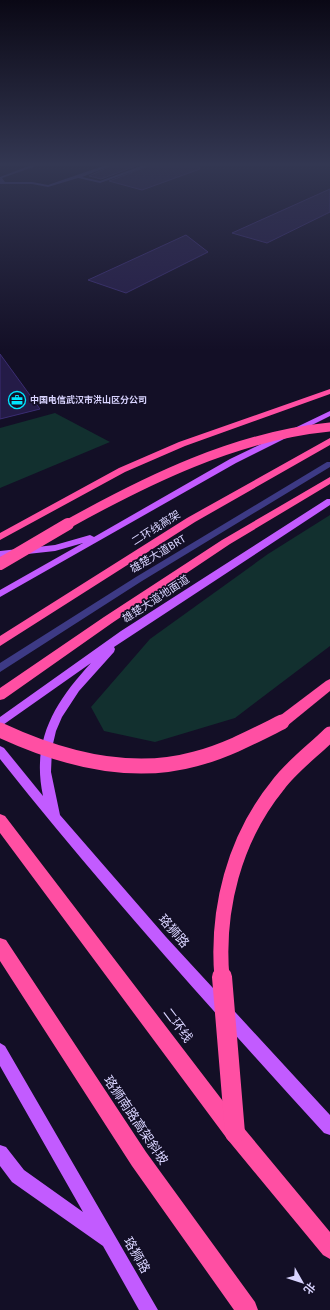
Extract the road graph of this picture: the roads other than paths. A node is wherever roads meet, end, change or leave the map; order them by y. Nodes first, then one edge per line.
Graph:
1 (330, 391) edge
2 (330, 413) edge
3 (330, 427) edge
4 (330, 441) edge
5 (330, 464) edge
6 (328, 482) edge
7 (330, 501) edge
8 (104, 534) junction
9 (0, 537) edge
10 (0, 554) edge
11 (0, 564) edge
12 (0, 594) edge
13 (124, 634) junction
14 (0, 642) edge
15 (0, 668) edge
16 (330, 684) edge
17 (0, 695) edge
18 (0, 723) edge
19 (0, 730) edge
20 (330, 734) edge
21 (0, 750) edge
22 (54, 819) junction
23 (0, 820) edge
24 (0, 946) edge
25 (0, 1051) edge
26 (330, 1127) edge
27 (235, 1133) junction
28 (0, 1153) edge
29 (109, 1241) junction
30 (330, 1248) edge
31 (149, 1310) edge
32 (247, 1310) edge

1 - 9 highway
2 - 8 main road
3 - 11 highway, bridge
4 - 14 highway, 二环线高架
5 - 15 street, 雄楚大道BRT
6 - 17 highway
7 - 13 main road, 雄楚大道地面道
8 - 10 main road
8 - 12 main road
13 - 18 main road, 雄楚大道地面道
13 - 22 main road
16 - 19 highway, bridge
20 - 27 highway, bridge
21 - 22 main road, 珞狮路
22 - 26 main road, 珞狮路
23 - 27 highway, 二环线
24 - 32 highway, 珞狮南路高架斜坡
25 - 29 main road, 珞狮路
27 - 30 highway, 二环线
28 - 29 main road
29 - 31 main road, 珞狮路

